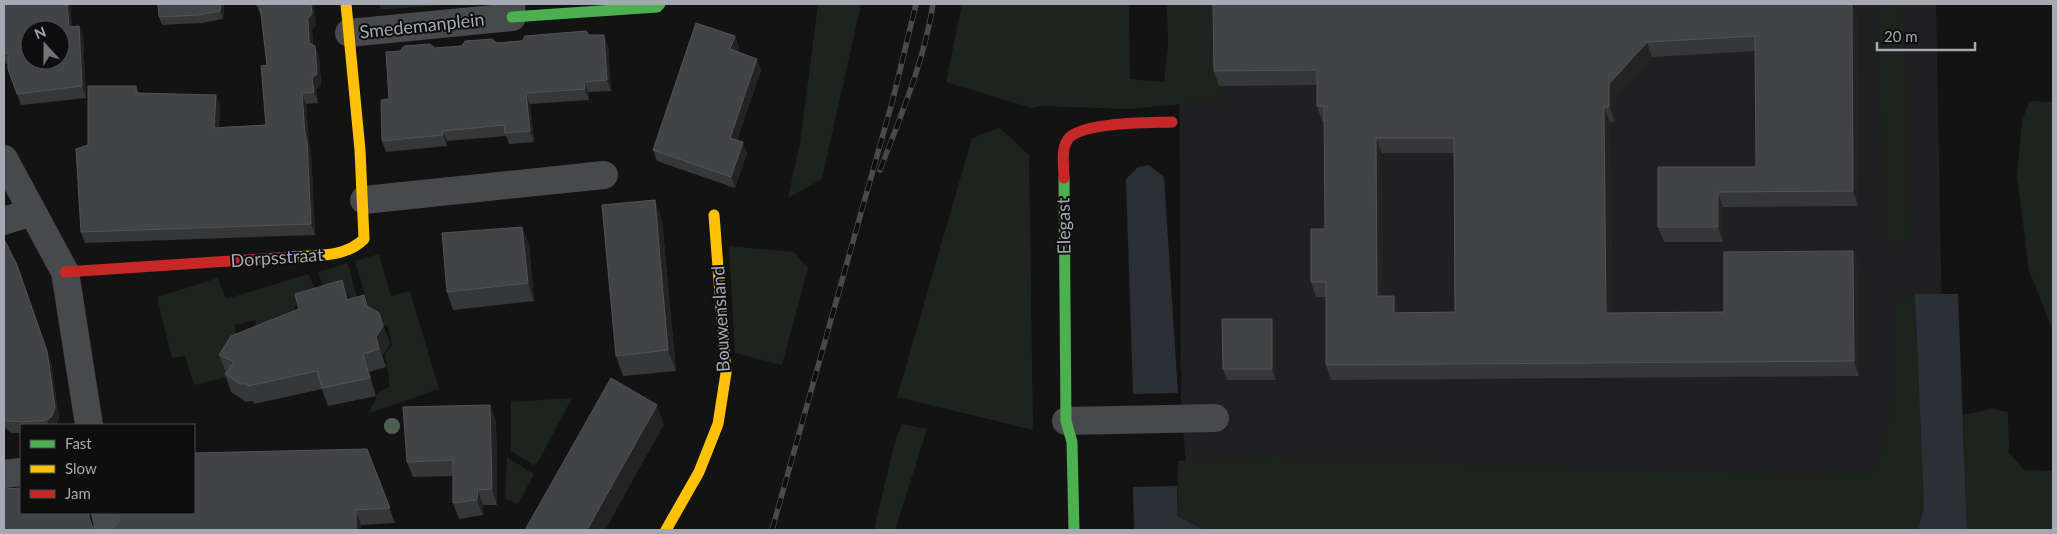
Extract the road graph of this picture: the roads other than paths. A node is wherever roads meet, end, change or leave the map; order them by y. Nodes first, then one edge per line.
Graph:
1 (346, 4) edge
2 (660, 4) edge
3 (512, 10) edge
4 (349, 33) junction
5 (358, 119) joint
6 (1172, 122) dead end
7 (4, 159) edge
8 (604, 175) dead end
9 (364, 200) junction
10 (32, 212) junction
11 (714, 215) dead end
12 (4, 221) edge
13 (65, 272) junction
14 (1215, 418) dead end
15 (1066, 421) junction
16 (89, 424) edge
17 (20, 472) edge
18 (4, 474) edge
19 (105, 514) edge
20 (109, 530) edge
21 (666, 530) edge
22 (1074, 530) edge

1 - 4 street, Smedemanplein
2 - 3 street
3 - 4 street, Smedemanplein
4 - 5 street, Smedemanplein
5 - 9 street, Dorpsstraat
6 - 15 street, Elegast
7 - 10 street
8 - 9 street
9 - 13 street, Dorpsstraat
10 - 12 street
10 - 13 street
11 - 21 street, Bouwensland
13 - 16 street
14 - 15 street
15 - 22 street, Elegast
17 - 18 street
19 - 20 street

